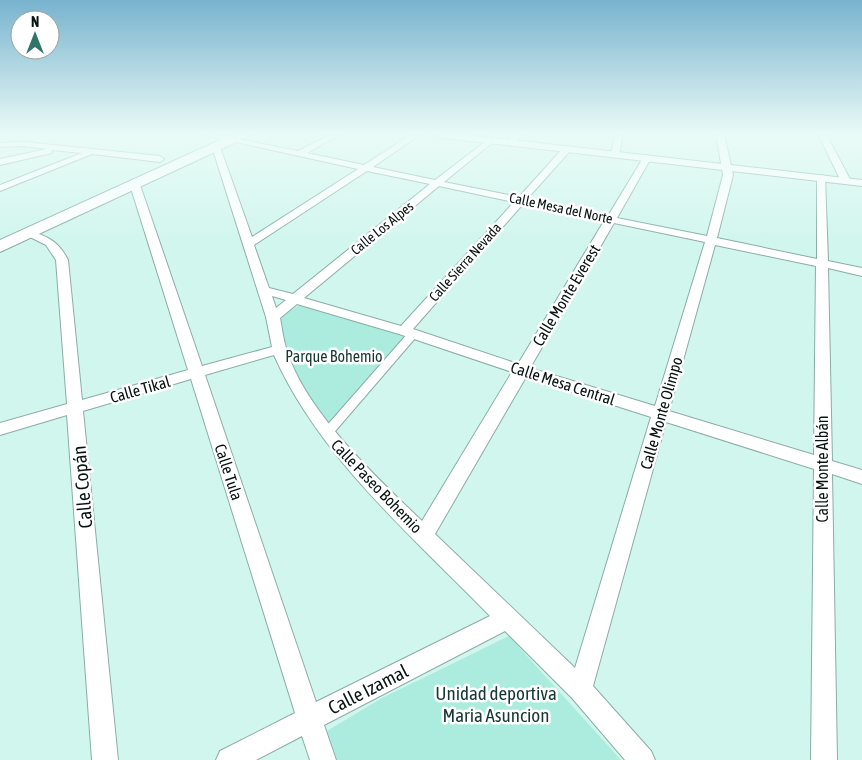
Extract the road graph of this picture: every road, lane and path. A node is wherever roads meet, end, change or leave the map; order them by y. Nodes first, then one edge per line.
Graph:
1 (48, 169) edge
2 (136, 169) edge
3 (162, 169) edge
4 (226, 169) edge
5 (364, 169) edge
6 (373, 169) edge
7 (454, 169) edge
8 (549, 169) edge
9 (640, 169) edge
10 (726, 169) edge
11 (740, 169) edge
12 (840, 169) edge
13 (822, 178) junction
14 (846, 181) junction
15 (438, 183) junction
16 (862, 183) edge
17 (135, 185) junction
18 (0, 188) edge
19 (72, 198) dead end
20 (521, 200) junction
21 (611, 219) junction
22 (28, 234) junction
23 (711, 240) junction
24 (249, 244) junction
25 (0, 247) edge
26 (821, 263) junction
27 (862, 272) edge
28 (264, 290) junction
29 (295, 300) junction
30 (274, 317) junction
31 (408, 332) junction
32 (279, 349) junction
33 (521, 370) junction
34 (197, 373) junction
35 (75, 408) junction
36 (660, 414) junction
37 (0, 429) edge
38 (327, 433) junction
39 (822, 464) junction
40 (862, 477) edge
41 (424, 535) junction
42 (508, 618) junction
43 (580, 690) junction
44 (309, 718) junction
45 (105, 760) edge
46 (228, 760) edge
47 (323, 760) edge
48 (642, 760) edge
49 (824, 760) edge

1 - 18 street
2 - 19 main road
3 - 17 main road
4 - 24 street, Calle Paseo Bohemio
5 - 24 street
6 - 15 street, Calle Mesa del Norte
7 - 15 street, Calle Los Alpes
8 - 20 street, Calle Sierra Nevada
9 - 21 street, Calle Monte Everest
10 - 23 street, Calle Monte Olimpo
11 - 13 street
12 - 14 street
13 - 14 street
13 - 26 street, Calle Monte Albán
14 - 16 street
15 - 20 street, Calle Mesa del Norte
15 - 29 street, Calle Los Alpes
17 - 22 main road
17 - 34 street, Calle Tula
20 - 21 street, Calle Mesa del Norte
20 - 31 street, Calle Sierra Nevada
21 - 23 street, Calle Mesa del Norte
21 - 33 street, Calle Monte Everest
22 - 25 main road
22 - 35 street, Calle Copán
23 - 26 street, Calle Mesa del Norte
23 - 36 street, Calle Monte Olimpo
24 - 28 street, Calle Paseo Bohemio
26 - 27 street, Calle Mesa del Norte
26 - 39 street, Calle Monte Albán
28 - 29 street, Calle Mesa Central
28 - 30 street, Calle Paseo Bohemio
29 - 30 street, Calle Los Alpes
29 - 31 street, Calle Mesa Central
30 - 32 street, Calle Paseo Bohemio
31 - 33 street, Calle Mesa Central
31 - 38 street, Calle Sierra Nevada
32 - 34 street, Calle Tikal
32 - 38 street, Calle Paseo Bohemio
33 - 36 street, Calle Mesa Central
33 - 41 street, Calle Monte Everest
34 - 35 street, Calle Tikal
34 - 44 street, Calle Tula
35 - 37 street, Calle Tikal
35 - 45 street, Calle Copán
36 - 39 street, Calle Mesa Central
36 - 43 street, Calle Monte Olimpo
38 - 41 street, Calle Paseo Bohemio
39 - 40 street, Calle Mesa Central
39 - 49 street, Calle Monte Albán
41 - 42 street, Calle Paseo Bohemio
42 - 43 street, Calle Paseo Bohemio
42 - 44 street, Calle Izamal
43 - 48 street, Calle Paseo Bohemio
44 - 46 street, Calle Izamal
44 - 47 street, Calle Tula

